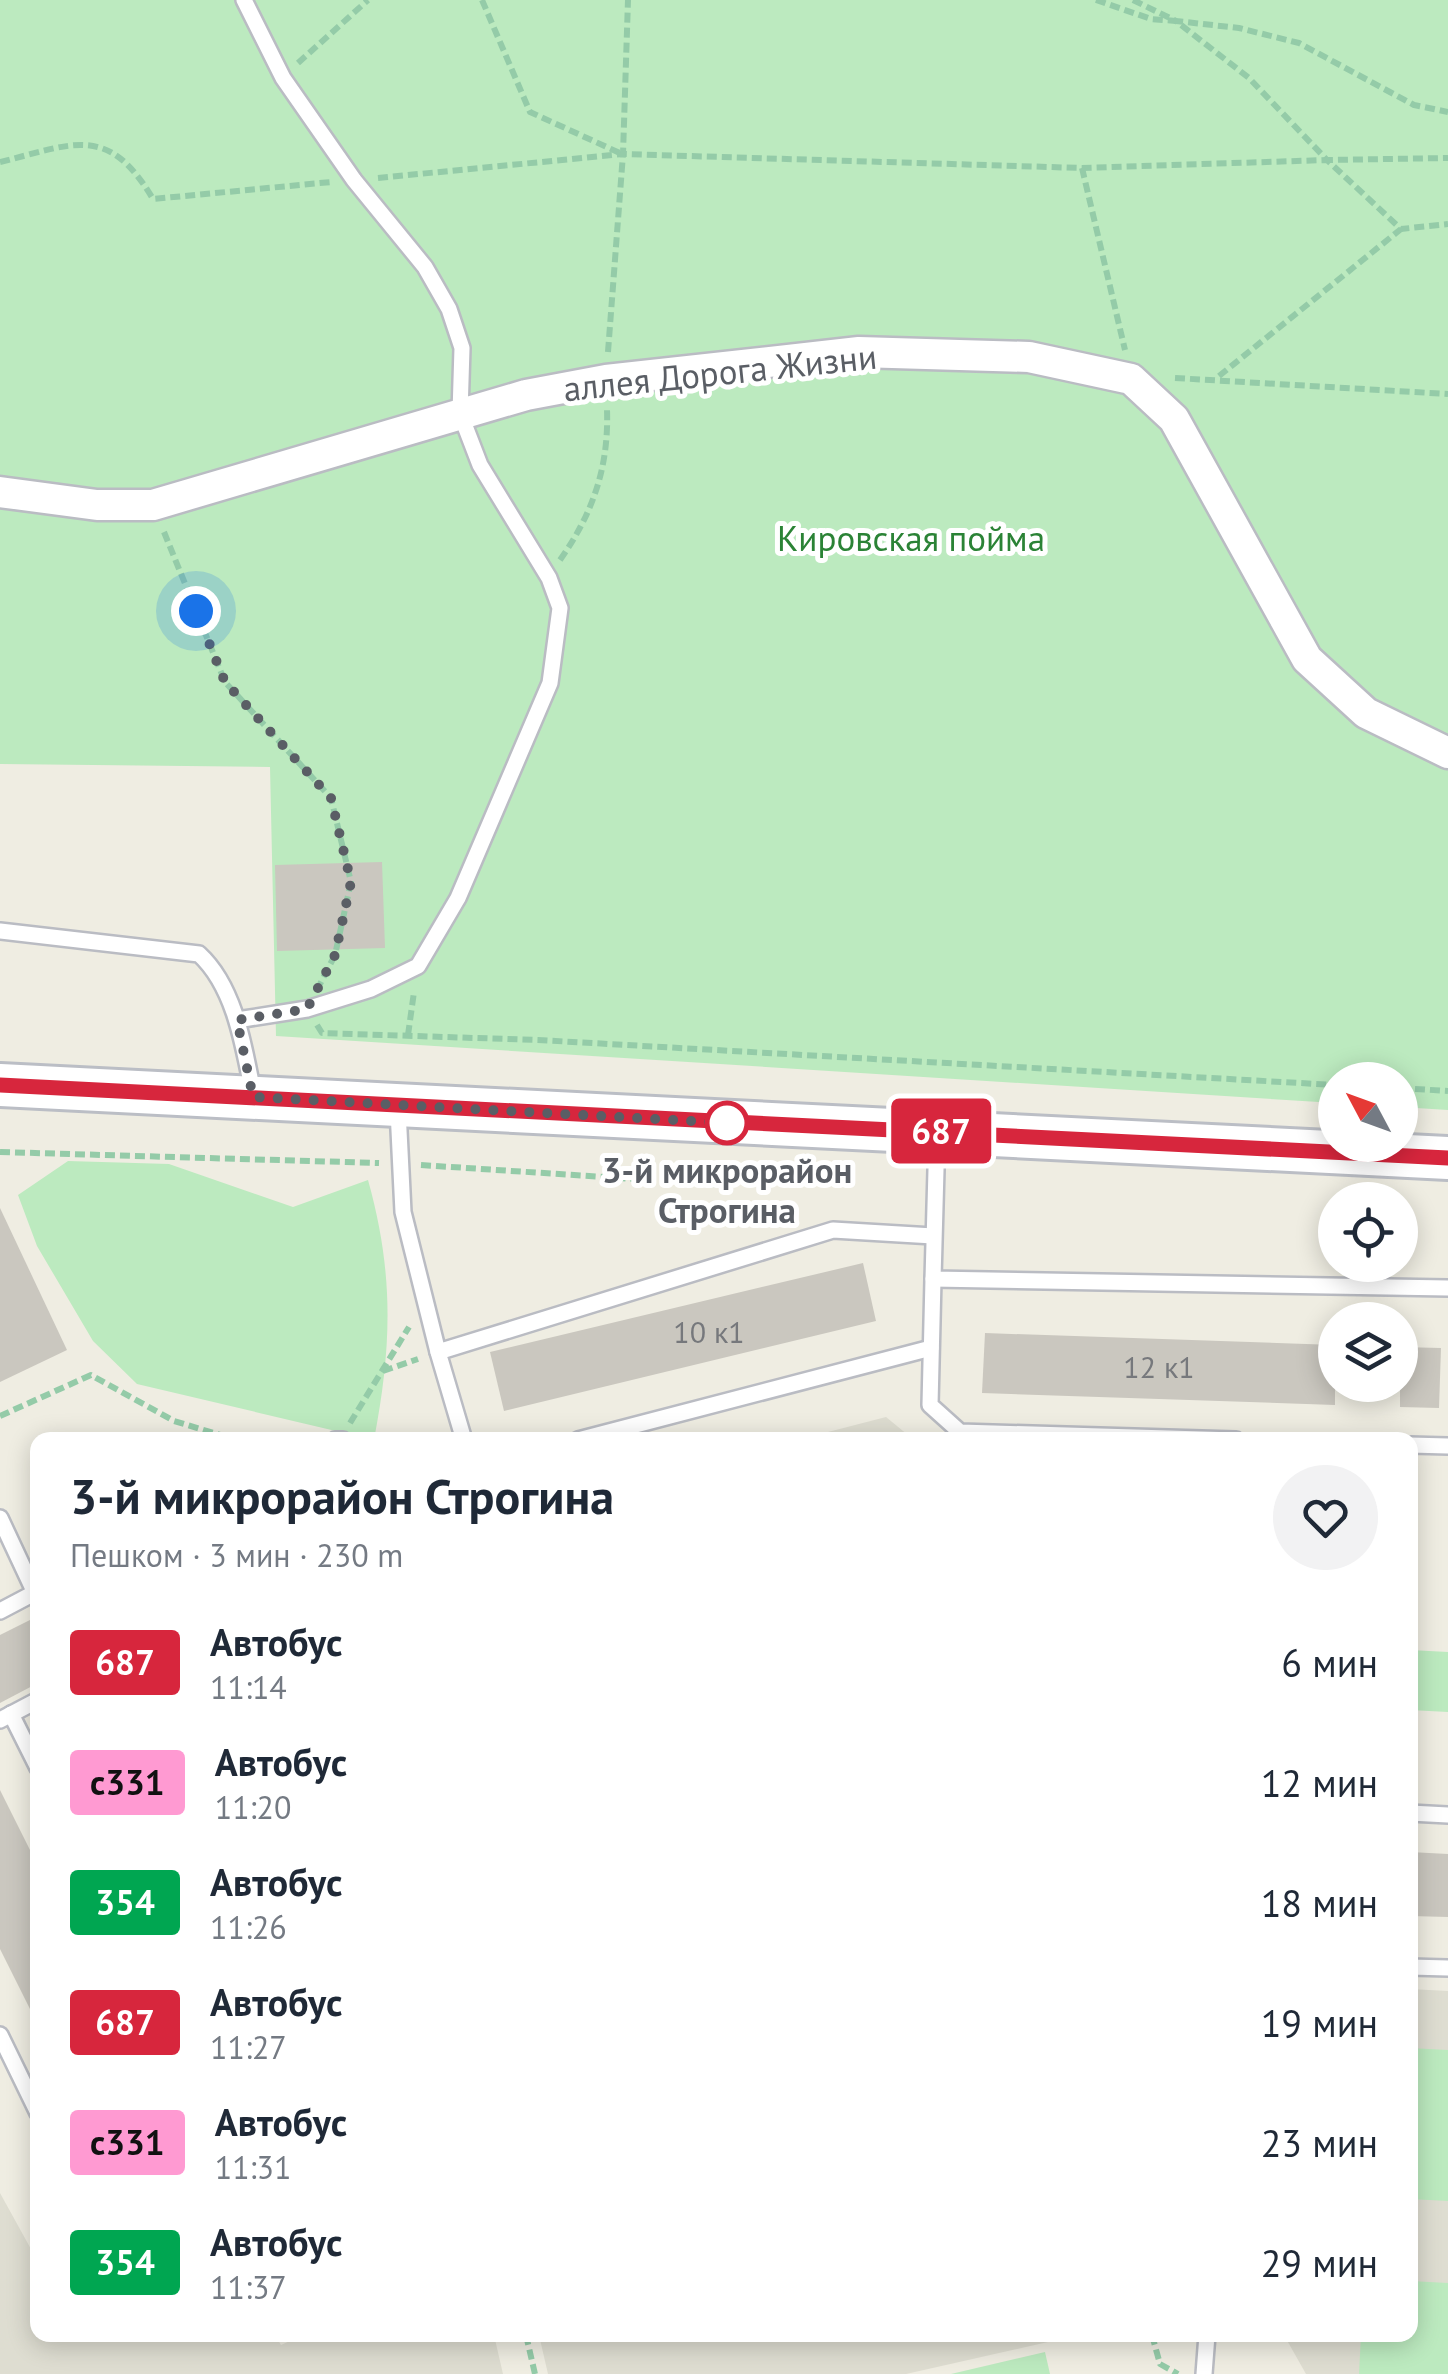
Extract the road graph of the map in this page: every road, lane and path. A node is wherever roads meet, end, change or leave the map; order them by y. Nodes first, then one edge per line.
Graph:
1 (244, 0) edge
2 (368, 0) edge
3 (482, 0) edge
4 (628, 0) edge
5 (1096, 0) edge
6 (1133, 0) edge
7 (1176, 21) junction
8 (283, 78) junction
9 (1448, 112) edge
10 (624, 154) junction
11 (1448, 158) edge
12 (1326, 160) junction
13 (0, 162) edge
14 (1082, 168) junction
15 (347, 181) junction
16 (1448, 224) edge
17 (1401, 229) junction
18 (1218, 377) junction
19 (1131, 379) junction
20 (606, 380) junction
21 (1448, 394) edge
22 (460, 413) junction
23 (0, 492) edge
24 (153, 505) junction
25 (548, 578) junction
26 (1448, 753) edge
27 (0, 930) edge
28 (418, 966) junction
29 (307, 1009) junction
30 (237, 1020) junction
31 (408, 1036) junction
32 (1318, 1084) edge
33 (0, 1085) edge
34 (1418, 1089) edge
35 (1448, 1091) edge
36 (253, 1097) junction
37 (398, 1106) junction
38 (938, 1130) junction
39 (0, 1152) edge
40 (1448, 1158) edge
41 (400, 1164) junction
42 (726, 1186) dead end
43 (933, 1236) junction
44 (933, 1279) junction
45 (1448, 1288) edge
46 (425, 1300) junction
47 (930, 1348) junction
48 (438, 1352) junction
49 (382, 1371) junction
50 (0, 1416) edge
51 (210, 1432) edge
52 (344, 1432) edge
53 (462, 1432) edge
54 (609, 1432) edge
55 (960, 1432) edge
56 (1418, 1445) edge
57 (1448, 1446) edge
58 (0, 1518) edge
59 (30, 1580) edge
60 (30, 1595) edge
61 (0, 1610) edge
62 (30, 1704) edge
63 (6, 1717) edge
64 (30, 1755) edge
65 (1418, 1814) edge
66 (1448, 1815) edge
67 (1418, 1966) edge
68 (1448, 1968) edge
69 (0, 2035) edge
70 (30, 2096) edge
71 (528, 2342) edge
72 (1154, 2342) edge
73 (1206, 2342) edge
74 (536, 2374) edge
75 (1178, 2374) edge
76 (1204, 2374) edge

1 - 8 lane
2 - 8 path
3 - 10 path
4 - 10 path
5 - 7 path
6 - 7 path
7 - 9 path
7 - 12 path
8 - 15 lane
10 - 14 path
10 - 15 path
10 - 20 path
11 - 12 path
12 - 14 path
12 - 17 path
13 - 15 path
14 - 19 path
15 - 22 lane
16 - 17 path
17 - 18 path
18 - 19 path
18 - 21 path
19 - 20 street, аллея Дорога Жизни
19 - 26 street
20 - 22 street, аллея Дорога Жизни
20 - 25 path
22 - 24 street, аллея Дорога Жизни
22 - 25 lane
23 - 24 street, аллея Дорога Жизни
24 - 29 path
25 - 28 lane
27 - 30 lane
28 - 29 lane
28 - 31 path
29 - 30 lane
29 - 31 path
30 - 36 lane
31 - 32 path
33 - 36 street
34 - 35 path
36 - 37 street
37 - 38 street
37 - 41 lane
38 - 40 street
38 - 43 lane
39 - 41 path
41 - 42 path
41 - 46 lane
43 - 44 lane
43 - 48 lane
44 - 45 lane
44 - 47 lane
46 - 48 lane
46 - 49 path
47 - 54 lane
47 - 55 lane
48 - 49 path
48 - 53 lane
49 - 52 path
50 - 51 path
56 - 57 lane
58 - 59 lane
60 - 61 lane
62 - 63 lane
63 - 64 lane
65 - 66 lane
67 - 68 lane
69 - 70 lane
71 - 74 path
72 - 75 path
73 - 76 lane

